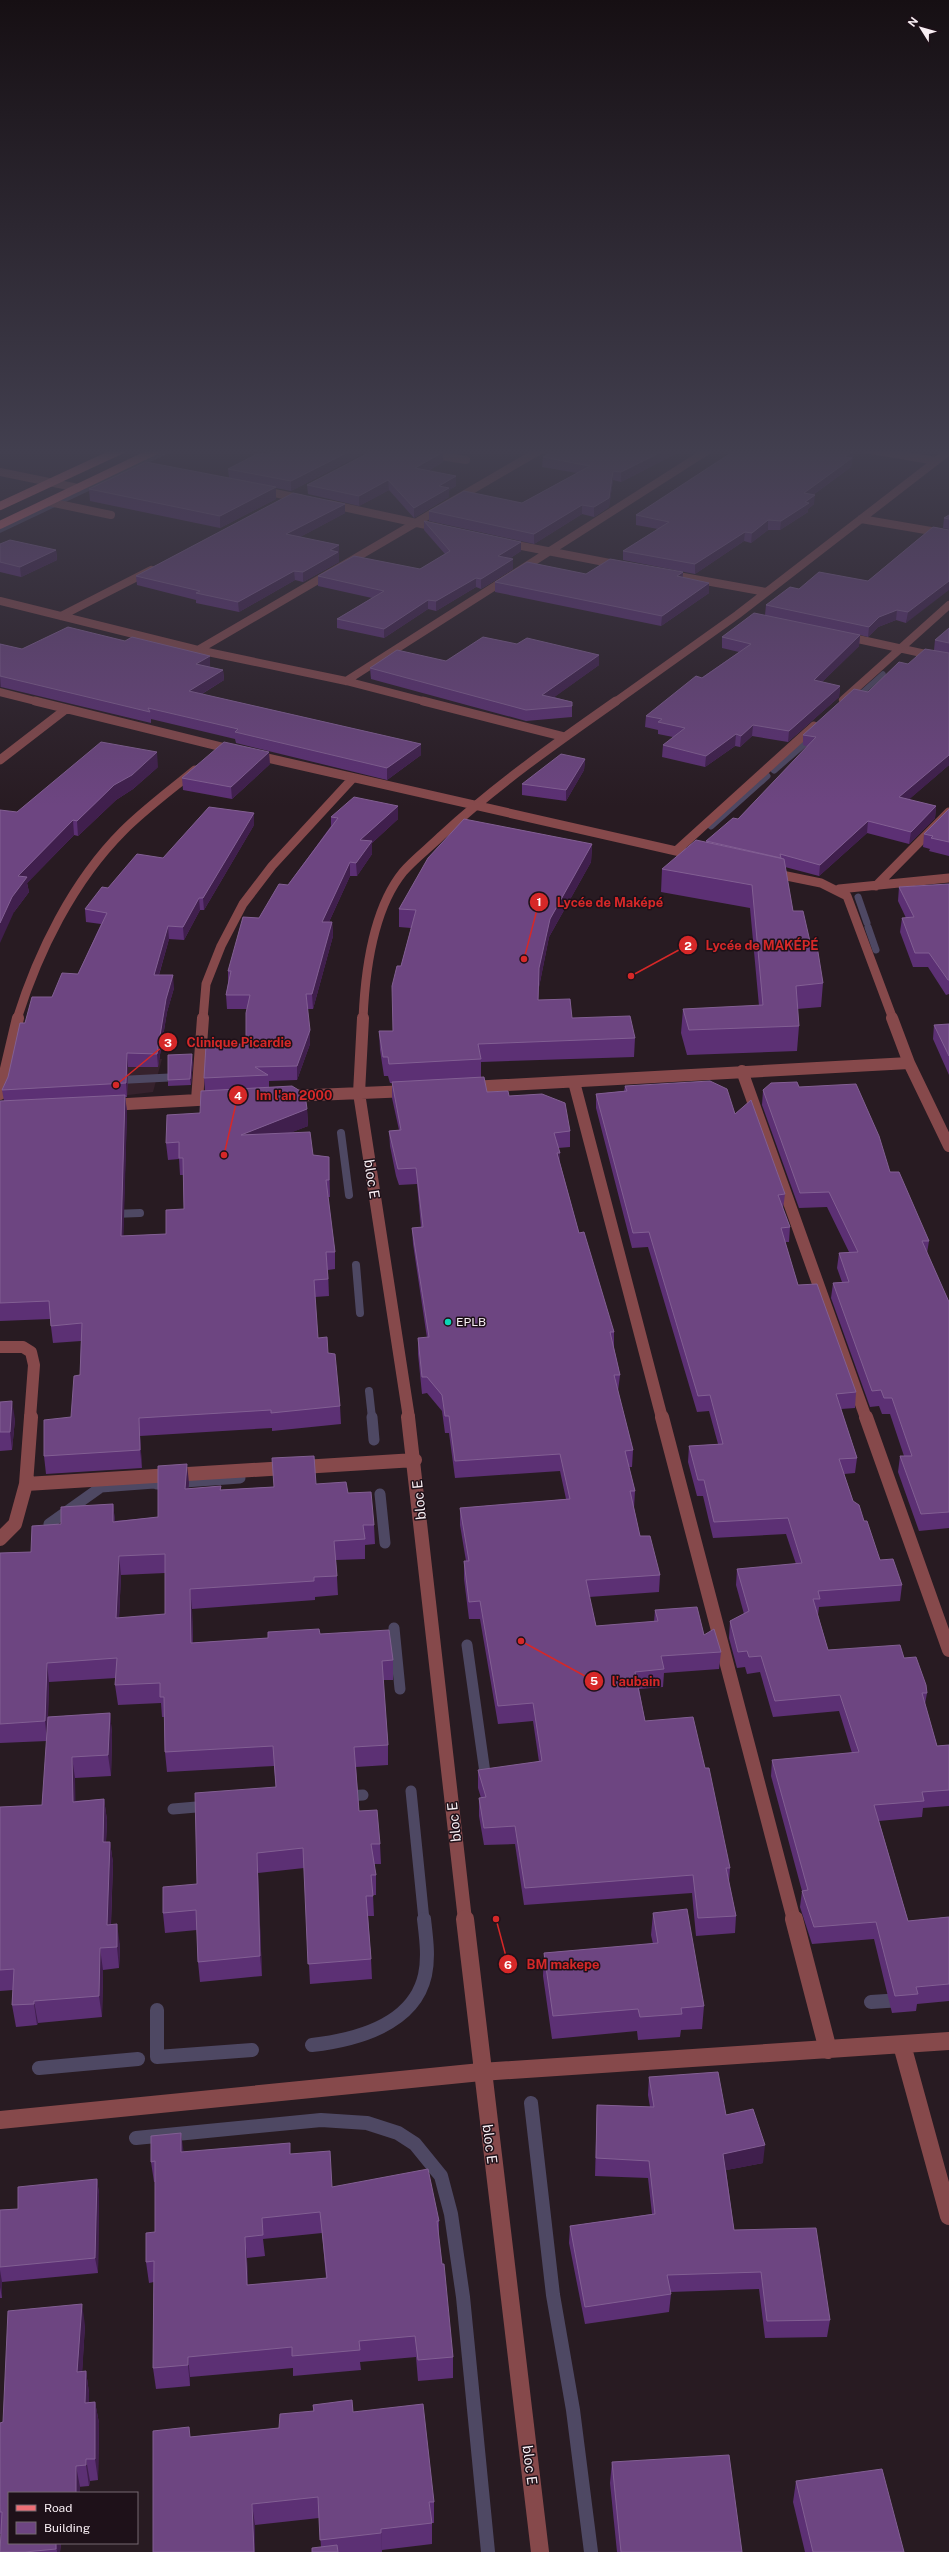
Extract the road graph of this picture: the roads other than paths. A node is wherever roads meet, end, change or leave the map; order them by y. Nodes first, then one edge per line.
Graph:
1 (156, 568) edge
2 (339, 568) edge
3 (523, 568) edge
4 (797, 568) edge
5 (657, 572) edge
6 (766, 592) junction
7 (0, 601) edge
8 (949, 605) edge
9 (737, 615) junction
10 (61, 616) junction
11 (753, 618) edge
12 (838, 635) edge
13 (901, 648) junction
14 (198, 650) junction
15 (949, 659) edge
16 (346, 681) junction
17 (0, 692) edge
18 (836, 706) edge
19 (66, 709) junction
20 (824, 717) edge
21 (565, 737) junction
22 (222, 747) junction
23 (0, 760) edge
24 (353, 778) junction
25 (474, 806) junction
26 (949, 812) edge
27 (676, 851) junction
28 (706, 858) edge
29 (765, 871) edge
30 (949, 878) edge
31 (876, 886) junction
32 (839, 889) junction
33 (909, 1063) junction
34 (742, 1071) junction
35 (574, 1082) junction
36 (462, 1088) edge
37 (423, 1090) edge
38 (359, 1093) junction
39 (0, 1094) edge
40 (282, 1096) edge
41 (228, 1098) edge
42 (197, 1100) junction
43 (102, 1105) edge
44 (949, 1146) edge
45 (0, 1347) edge
46 (415, 1460) junction
47 (26, 1484) junction
48 (0, 1538) edge
49 (949, 1650) edge
50 (949, 2041) edge
51 (902, 2045) junction
52 (828, 2050) junction
53 (482, 2072) junction
54 (0, 2120) edge
55 (949, 2216) edge
56 (540, 2552) edge

1 - 10 street
2 - 14 street
3 - 16 street
4 - 6 street, bloc E
5 - 6 street
6 - 9 street, bloc E
7 - 10 street
8 - 13 street
9 - 11 street
9 - 21 street, bloc E
10 - 14 street
12 - 13 street
13 - 15 street
13 - 18 street
14 - 16 street
16 - 21 street
17 - 19 street
19 - 22 street
19 - 23 street
20 - 27 street
21 - 25 street, bloc E
22 - 24 street
22 - 39 street
24 - 25 street
24 - 42 street
25 - 27 street
25 - 38 street, bloc E
26 - 31 street
27 - 28 street
29 - 32 street
30 - 31 street
31 - 32 street
32 - 33 street
33 - 34 street
33 - 44 street
34 - 35 street
34 - 49 street
35 - 36 street
35 - 52 street
37 - 38 street
38 - 40 street
38 - 46 street, bloc E
41 - 42 street
42 - 43 street
45 - 47 street
46 - 47 street
46 - 53 street, bloc E
47 - 48 street
50 - 51 street
51 - 52 street
51 - 55 street
52 - 53 street
53 - 54 street
53 - 56 street, bloc E

